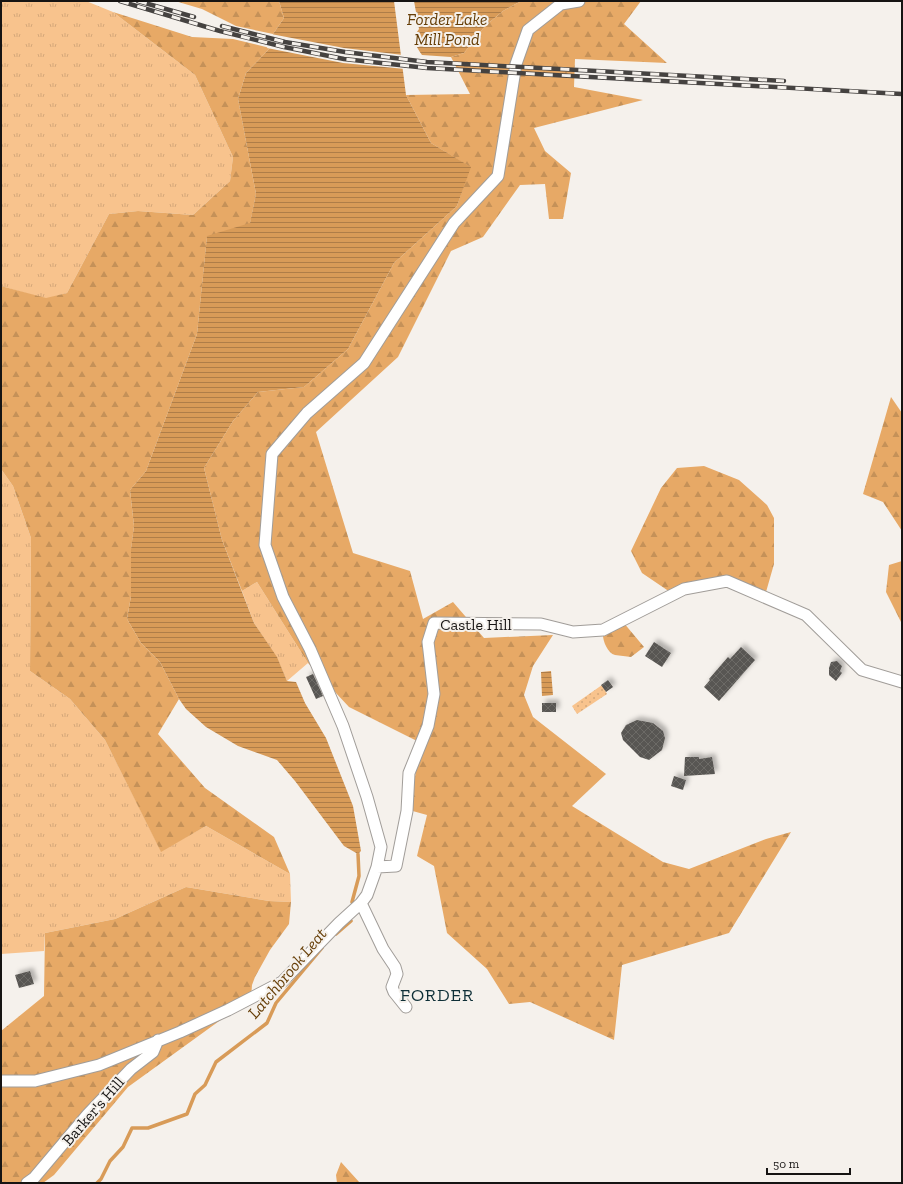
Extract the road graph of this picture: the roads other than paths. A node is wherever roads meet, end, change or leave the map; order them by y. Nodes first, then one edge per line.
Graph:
1 (579, 1) edge
2 (902, 682) edge
3 (377, 867) junction
4 (361, 903) junction
5 (406, 1007) dead end
6 (158, 1040) junction
7 (1, 1081) edge
8 (27, 1183) edge

1 - 3 street
2 - 3 street, Castle Hill
3 - 4 street
4 - 5 street
4 - 6 street
6 - 7 street
6 - 8 street, Barker's Hill

